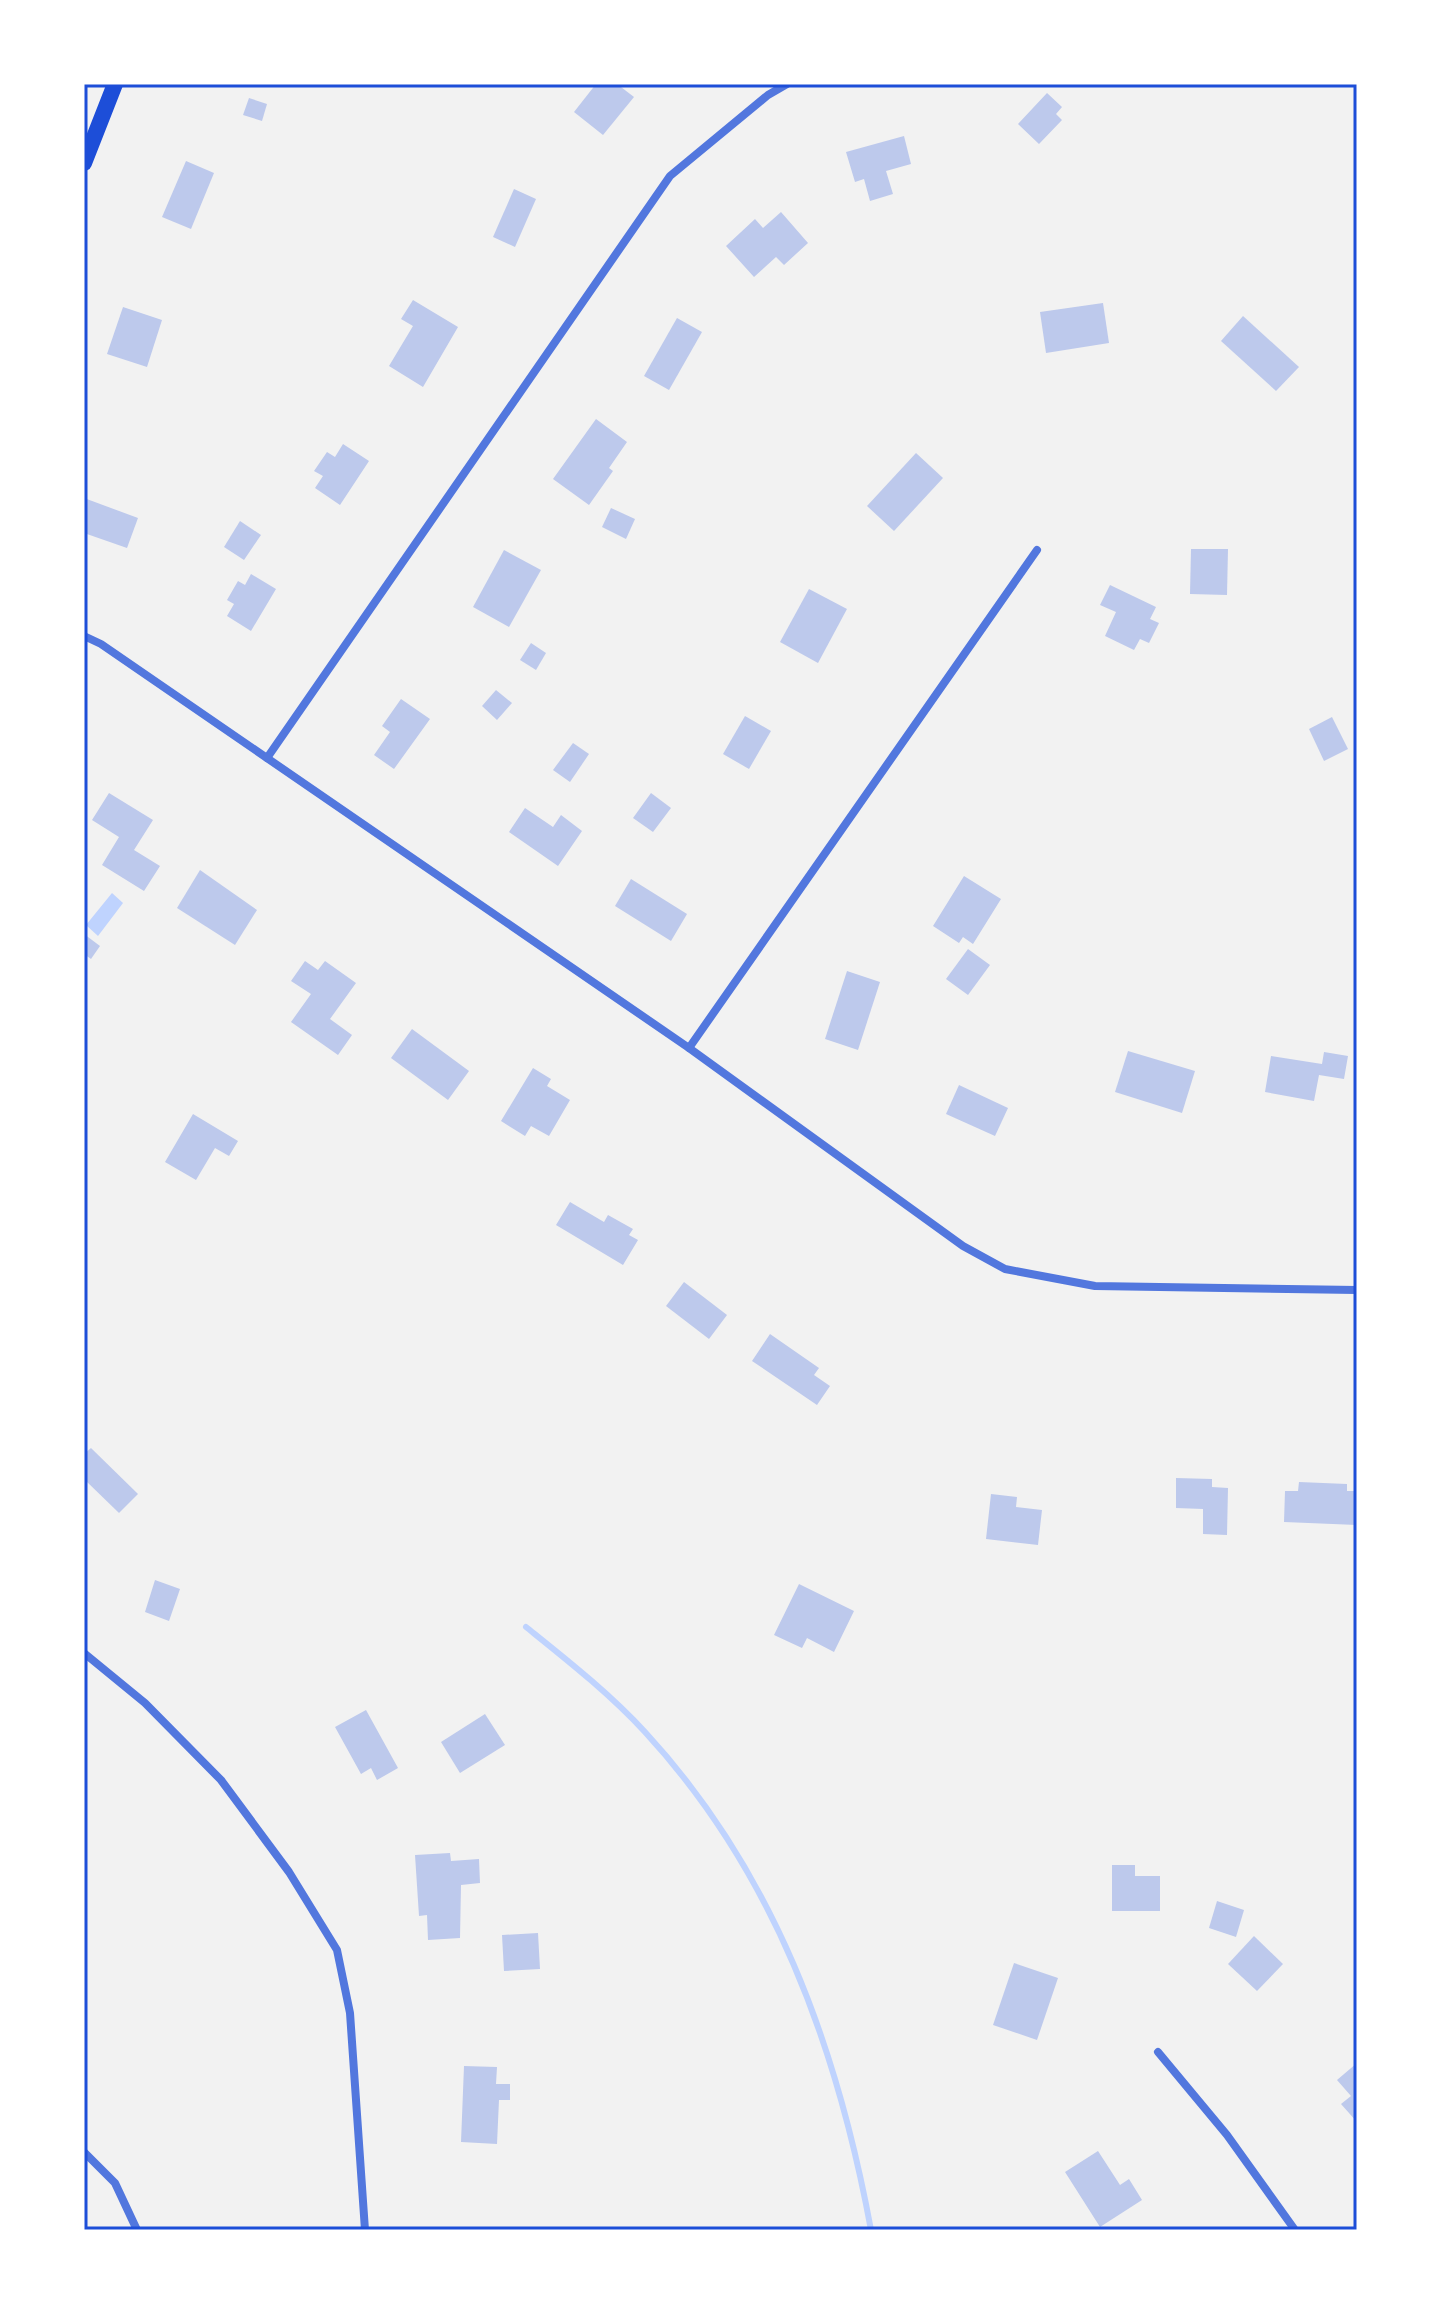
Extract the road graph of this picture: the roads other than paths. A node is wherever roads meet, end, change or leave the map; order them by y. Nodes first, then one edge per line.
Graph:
1 (115, 84) edge
2 (787, 84) edge
3 (84, 163) edge
4 (1037, 550) dead end
5 (84, 636) edge
6 (267, 758) junction
7 (689, 1048) junction
8 (1357, 1290) edge
9 (84, 1653) edge
10 (1158, 2052) dead end
11 (84, 2152) edge
12 (137, 2230) edge
13 (365, 2230) edge
14 (1295, 2230) edge

1 - 3 main road
2 - 6 street
4 - 7 street
5 - 6 street
6 - 7 street
7 - 8 street
9 - 13 street
10 - 14 street
11 - 12 street

